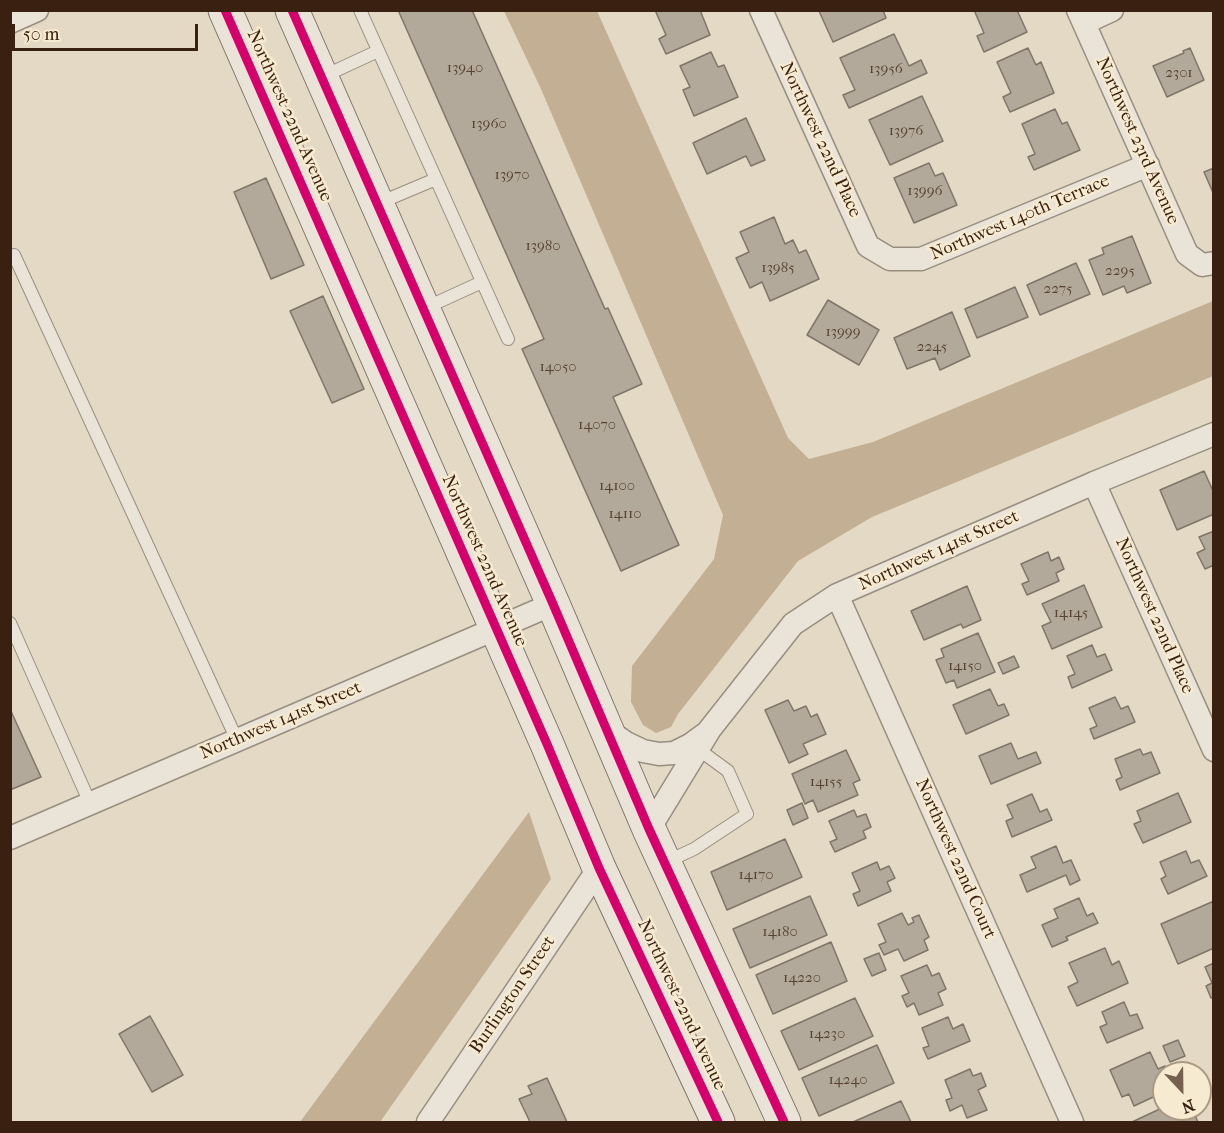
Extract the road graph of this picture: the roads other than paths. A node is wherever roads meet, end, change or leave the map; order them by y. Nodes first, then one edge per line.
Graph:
1 (37, 10) edge
2 (225, 10) edge
3 (292, 10) edge
4 (360, 10) edge
5 (761, 10) edge
6 (1112, 10) edge
7 (1081, 17) edge
8 (10, 22) edge
9 (378, 51) junction
10 (321, 77) junction
11 (1148, 165) junction
12 (436, 179) junction
13 (377, 204) junction
14 (14, 255) dead end
15 (890, 259) joint
16 (1208, 264) edge
17 (482, 282) junction
18 (423, 309) junction
19 (508, 339) dead end
20 (1214, 434) edge
21 (1094, 483) junction
22 (837, 595) junction
23 (553, 604) junction
24 (10, 623) edge
25 (495, 628) junction
26 (604, 728) junction
27 (710, 729) junction
28 (237, 740) junction
29 (698, 749) junction
30 (1214, 750) edge
31 (90, 803) junction
32 (649, 829) junction
33 (10, 838) edge
34 (664, 862) junction
35 (599, 868) junction
36 (428, 1122) edge
37 (718, 1122) edge
38 (784, 1122) edge
39 (1072, 1122) edge

1 - 8 street
2 - 25 main road, Northwest 22nd Avenue
3 - 10 main road
4 - 9 lane
5 - 15 street, Northwest 22nd Place
6 - 7 street
7 - 11 street, Northwest 23rd Avenue
9 - 10 lane
9 - 12 lane
10 - 13 main road
11 - 15 street, Northwest 140th Terrace
11 - 16 street, Northwest 23rd Avenue
12 - 13 lane
12 - 17 lane
13 - 18 main road
14 - 28 lane
17 - 18 lane
17 - 19 lane
18 - 23 main road
20 - 21 street, Northwest 141st Street
21 - 22 street, Northwest 141st Street
21 - 30 street, Northwest 22nd Place
22 - 27 street, Northwest 141st Street
22 - 39 street, Northwest 22nd Court
23 - 25 street, Northwest 141st Street
23 - 26 main road
24 - 31 lane
25 - 28 street, Northwest 141st Street
25 - 35 main road, Northwest 22nd Avenue
26 - 27 street, Northwest 141st Street
26 - 32 main road
27 - 29 street, Northwest 141st Street
28 - 31 street, Northwest 141st Street
29 - 32 street, Northwest 141st Street
29 - 34 lane
31 - 33 street, Northwest 141st Street
32 - 34 main road
34 - 38 main road
35 - 36 street, Burlington Street
35 - 37 main road, Northwest 22nd Avenue

